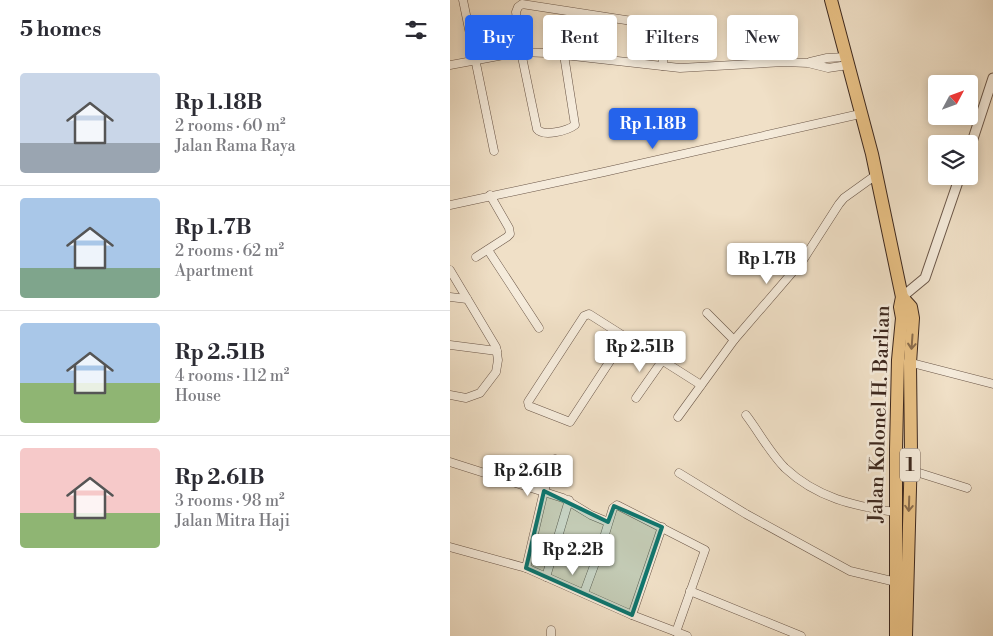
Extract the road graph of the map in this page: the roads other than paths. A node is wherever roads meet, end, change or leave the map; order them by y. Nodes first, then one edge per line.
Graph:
1 (463, 0) edge
2 (831, 0) edge
3 (466, 15) edge
4 (516, 15) edge
5 (476, 60) joint
6 (523, 60) edge
7 (565, 60) edge
8 (609, 60) edge
9 (847, 61) junction
10 (450, 65) edge
11 (663, 66) junction
12 (993, 78) edge
13 (860, 114) junction
14 (974, 135) edge
15 (494, 151) dead end
16 (876, 175) junction
17 (957, 185) edge
18 (490, 195) junction
19 (450, 205) edge
20 (488, 250) junction
21 (476, 257) dead end
22 (450, 270) edge
23 (450, 296) edge
24 (902, 297) junction
25 (467, 300) junction
26 (707, 313) dead end
27 (539, 328) dead end
28 (625, 338) junction
29 (734, 340) junction
30 (450, 345) edge
31 (497, 351) junction
32 (662, 361) junction
33 (904, 361) junction
34 (993, 384) edge
35 (701, 385) junction
36 (450, 395) edge
37 (636, 398) dead end
38 (904, 399) junction
39 (746, 415) dead end
40 (678, 418) dead end
41 (555, 459) dead end
42 (450, 462) edge
43 (910, 470) junction
44 (679, 473) dead end
45 (966, 488) dead end
46 (544, 490) junction
47 (569, 500) junction
48 (895, 512) junction
49 (608, 522) junction
50 (662, 527) junction
51 (450, 546) edge
52 (526, 568) junction
53 (546, 577) junction
54 (896, 582) junction
55 (690, 591) junction
56 (584, 593) junction
57 (632, 615) junction
58 (676, 632) junction
59 (686, 636) edge
60 (801, 636) edge
61 (896, 636) edge
62 (906, 636) edge

1 - 3 street
2 - 9 highway, 1
4 - 11 street
5 - 10 street
5 - 15 street
6 - 7 street
8 - 11 street
9 - 11 street
9 - 13 highway, 1
12 - 14 street
13 - 16 highway, 1
13 - 18 street
16 - 24 highway, 1
16 - 29 street
17 - 24 street
18 - 19 street
18 - 20 street
20 - 21 street
20 - 27 street
22 - 25 street
23 - 25 street
24 - 33 highway, Jalan Kolonel H. Barlian / 1
25 - 31 street
26 - 29 street
28 - 28 street
28 - 32 street
29 - 35 street
30 - 31 street
31 - 36 street
32 - 35 street
32 - 37 street
33 - 34 street
33 - 38 highway, Jalan Kolonel H. Barlian / 1
35 - 40 street
38 - 43 highway, Jalan Kolonel H. Barlian / 1
38 - 48 highway, Jalan Kolonel H. Barlian / 1
39 - 48 street
41 - 46 street
42 - 46 street
43 - 45 street
43 -> 62 highway, Jalan Kolonel H. Barlian / 1
44 - 54 street
46 - 47 street
46 - 52 street
47 - 49 street
47 - 53 street
48 - 54 highway, Jalan Kolonel H. Barlian / 1
49 - 50 street
49 - 56 street
50 - 55 street
50 - 57 street
51 - 52 street
52 - 53 street
53 - 56 street
54 - 61 highway, Jalan Kolonel H. Barlian / 1
55 - 58 street
55 - 60 street
56 - 57 street
57 - 58 street
58 - 59 street

